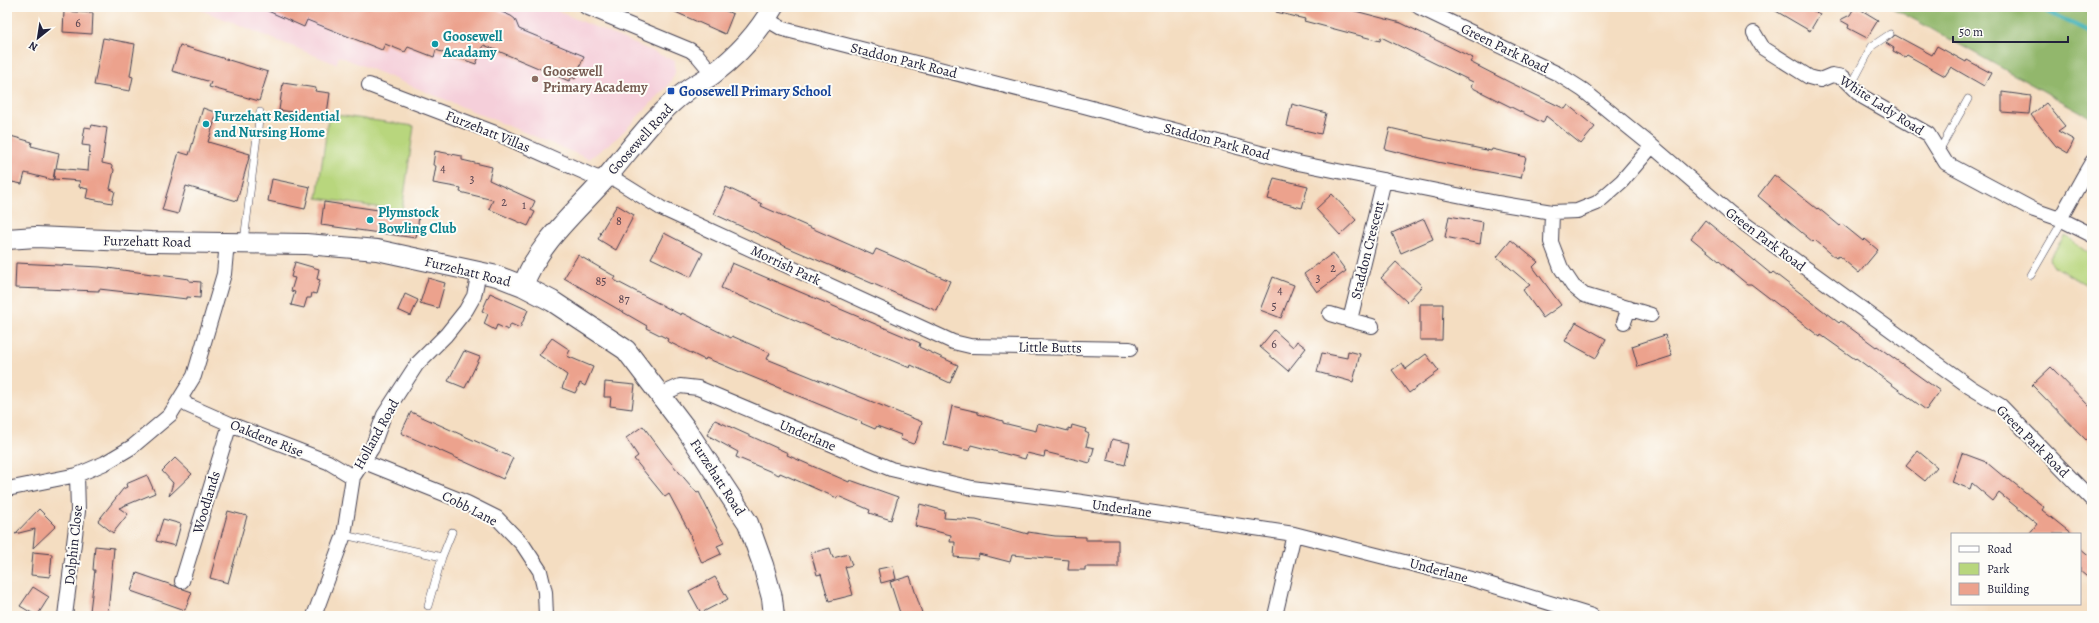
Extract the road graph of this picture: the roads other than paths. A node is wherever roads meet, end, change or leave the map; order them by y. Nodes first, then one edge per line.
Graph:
1 (586, 7) edge
2 (1419, 7) edge
3 (769, 13) edge
4 (1754, 33) dead end
5 (1890, 34) dead end
6 (713, 74) junction
7 (1852, 84) junction
8 (370, 85) dead end
9 (1968, 99) dead end
10 (260, 112) dead end
11 (1652, 146) junction
12 (1939, 151) junction
13 (2090, 172) edge
14 (605, 179) junction
15 (1384, 180) junction
16 (1552, 212) junction
17 (2062, 220) junction
18 (2092, 235) edge
19 (7, 239) edge
20 (236, 242) junction
21 (479, 272) junction
22 (2031, 275) dead end
23 (523, 286) junction
24 (1629, 308) junction
25 (1330, 314) dead end
26 (1651, 315) dead end
27 (1350, 320) junction
28 (1624, 322) dead end
29 (1372, 326) dead end
30 (970, 346) joint
31 (1130, 349) dead end
32 (660, 395) junction
33 (182, 399) junction
34 (230, 424) junction
35 (362, 461) junction
36 (77, 474) junction
37 (352, 477) junction
38 (7, 489) edge
39 (2092, 500) edge
40 (452, 532) dead end
41 (1294, 534) junction
42 (344, 535) junction
43 (442, 557) junction
44 (182, 581) dead end
45 (428, 606) dead end
46 (65, 616) edge
47 (314, 616) edge
48 (546, 616) edge
49 (774, 616) edge
50 (1275, 616) edge
51 (1592, 616) edge

1 - 6 street
2 - 11 street, Green Park Road
3 - 6 street, Goosewell Road
3 - 15 street, Staddon Park Road
4 - 7 street, White Lady Road
5 - 7 lane
6 - 14 street, Goosewell Road
7 - 12 street, White Lady Road
8 - 14 street, Furzehatt Villas
9 - 12 lane
10 - 20 lane
11 - 16 street, Staddon Park Road
11 - 39 street, Green Park Road
12 - 17 street, White Lady Road
13 - 17 street
14 - 23 street, Goosewell Road
14 - 30 street, Morrish Park
15 - 16 street, Staddon Park Road
15 - 27 street, Staddon Crescent
16 - 24 street
17 - 18 street, White Lady Road
17 - 22 lane
19 - 20 street, Furzehatt Road
20 - 21 street, Furzehatt Road
20 - 33 street
21 - 23 street, Furzehatt Road
21 - 35 street, Holland Road
23 - 32 street, Furzehatt Road
24 - 26 street
24 - 28 street
25 - 27 street
27 - 29 street
30 - 31 street, Little Butts
32 - 41 street, Underlane
32 - 49 street, Furzehatt Road
33 - 34 street, Oakdene Rise
33 - 36 street
34 - 37 street, Oakdene Rise
34 - 44 street, Woodlands
35 - 37 street, Holland Road
35 - 48 street, Cobb Lane
36 - 38 street
36 - 46 street, Dolphin Close
37 - 42 street, Holland Road
40 - 43 lane
41 - 50 street
41 - 51 street, Underlane
42 - 43 lane
42 - 47 street, Holland Road
43 - 45 lane

